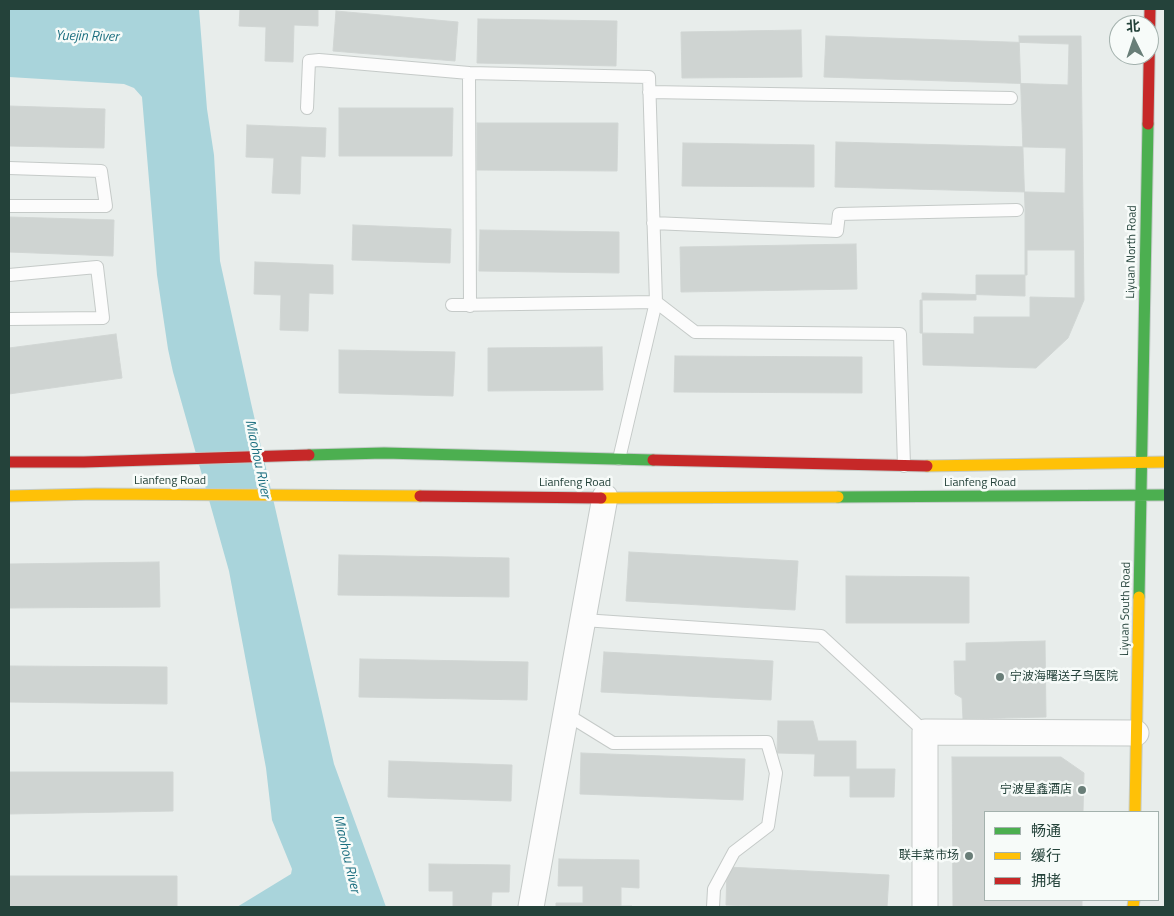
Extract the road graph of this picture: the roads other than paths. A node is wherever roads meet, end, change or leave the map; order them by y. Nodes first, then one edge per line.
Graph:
1 (1150, 9) edge
2 (469, 73) junction
3 (649, 92) junction
4 (1011, 98) dead end
5 (307, 108) dead end
6 (9, 168) edge
7 (9, 206) edge
8 (1017, 210) dead end
9 (653, 223) junction
10 (9, 275) edge
11 (656, 302) junction
12 (452, 305) dead end
13 (470, 306) junction
14 (9, 319) edge
15 (619, 459) junction
16 (9, 462) edge
17 (1141, 462) junction
18 (1165, 462) edge
19 (904, 466) junction
20 (9, 496) edge
21 (1142, 496) junction
22 (1165, 496) edge
23 (605, 497) junction
24 (583, 620) junction
25 (566, 714) junction
26 (925, 732) junction
27 (1136, 733) junction
28 (1135, 811) edge
29 (531, 907) edge
30 (713, 907) edge
31 (925, 907) edge

1 - 17 main road, Liyuan North Road
2 - 3 lane
2 - 5 lane
2 - 13 lane
3 - 4 lane
3 - 9 lane
6 - 7 lane
8 - 9 lane
9 - 11 lane
10 - 14 lane
11 - 13 lane
11 - 15 lane
11 - 19 lane
12 - 13 lane
15 - 16 main road, Lianfeng Road
15 - 19 main road, Lianfeng Road
17 - 18 main road, Lianfeng Road
17 - 19 main road, Lianfeng Road
17 - 21 main road, Liyuan North Road
20 - 23 main road, Lianfeng Road
21 - 22 main road, Lianfeng Road
21 - 23 main road, Lianfeng Road
21 - 27 main road, Liyuan South Road
23 - 24 street
24 - 25 street
24 - 26 lane
25 - 29 street
25 - 30 lane
26 - 27 street
26 - 31 street
27 - 28 main road, Liyuan South Road

